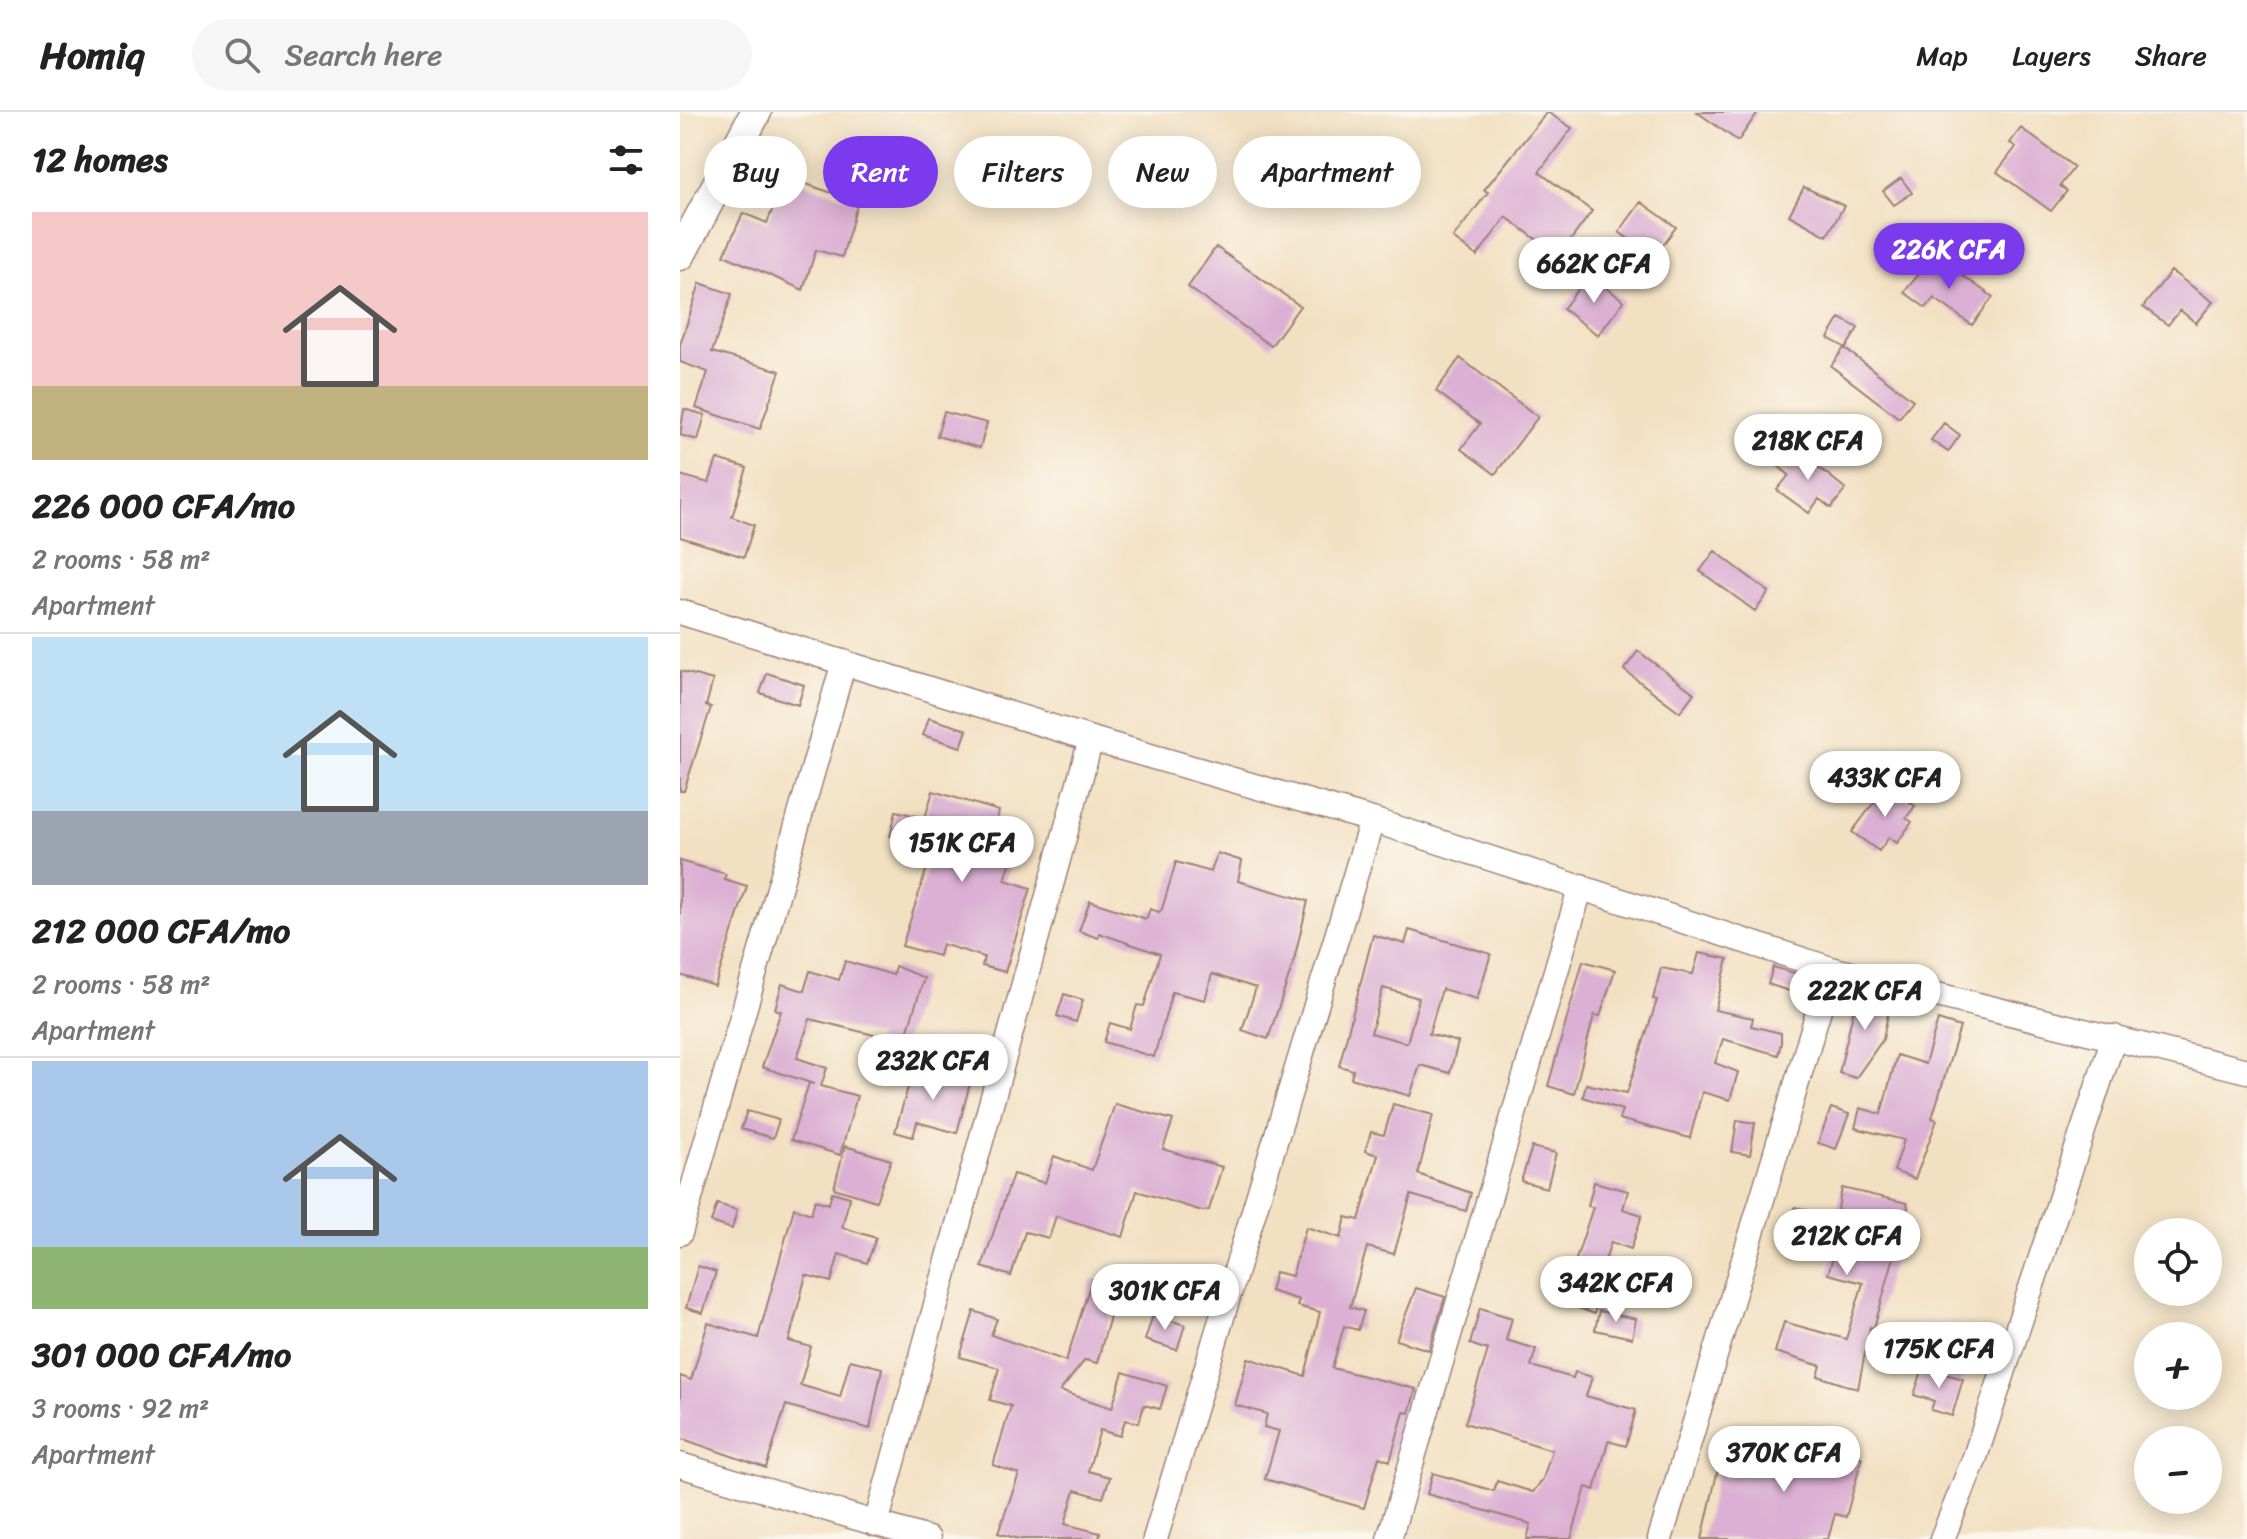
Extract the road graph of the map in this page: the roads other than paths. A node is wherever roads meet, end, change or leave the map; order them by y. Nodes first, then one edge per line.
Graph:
1 (756, 112) edge
2 (680, 255) edge
3 (680, 612) edge
4 (844, 662) junction
5 (1091, 739) junction
6 (1372, 820) junction
7 (1581, 886) junction
8 (1831, 969) junction
9 (2114, 1037) junction
10 (2247, 1071) edge
11 (680, 1233) edge
12 (680, 1465) edge
13 (876, 1524) junction
14 (928, 1539) edge
15 (1155, 1539) edge
16 (1389, 1539) edge
17 (1660, 1539) edge
18 (1942, 1539) edge

1 - 2 street
3 - 4 street
4 - 5 street
4 - 11 street
5 - 6 street
5 - 13 street
6 - 7 street
6 - 15 street
7 - 8 street
7 - 16 street
8 - 9 street
8 - 17 street
9 - 10 street
9 - 18 street
12 - 13 street
13 - 14 street

